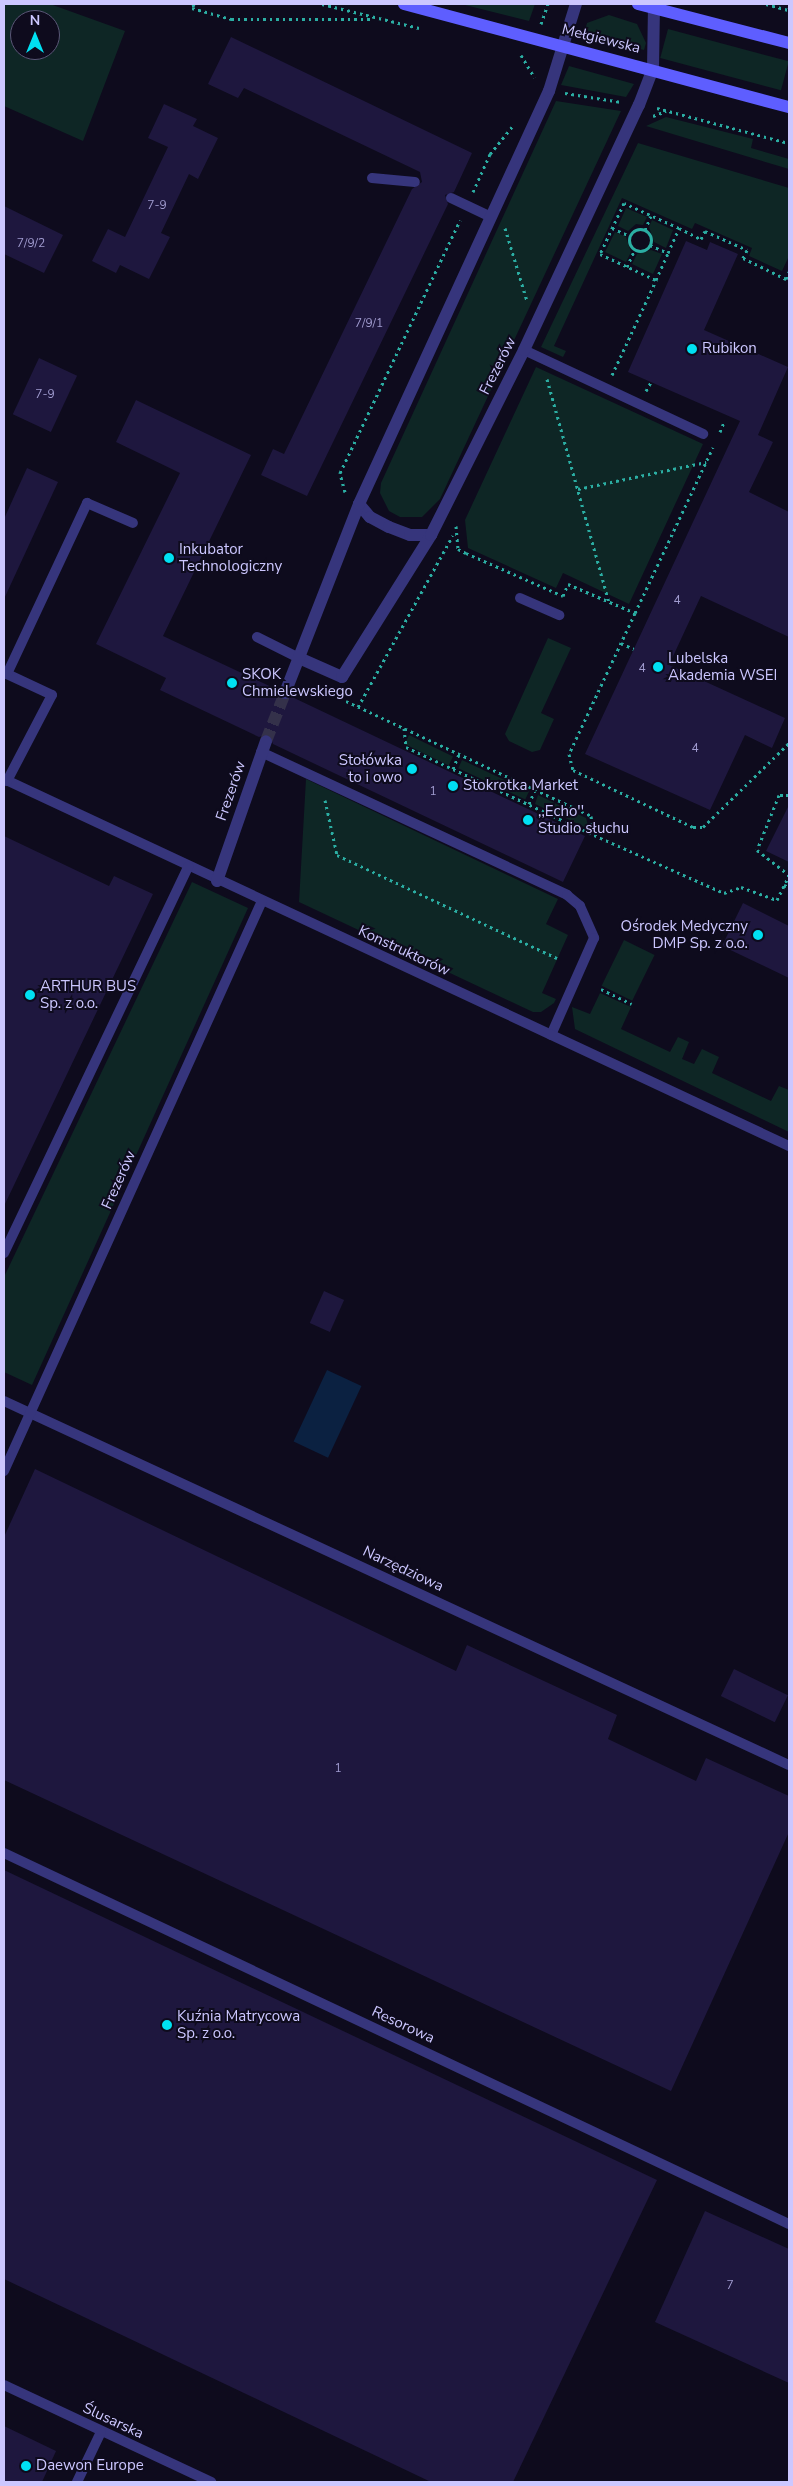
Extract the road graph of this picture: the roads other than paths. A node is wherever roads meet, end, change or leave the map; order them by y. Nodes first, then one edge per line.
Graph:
1 (404, 4) edge
2 (576, 4) edge
3 (638, 4) edge
4 (654, 8) junction
5 (789, 43) edge
6 (564, 47) junction
7 (653, 69) junction
8 (789, 107) edge
9 (372, 178) dead end
10 (415, 182) dead end
11 (451, 198) dead end
12 (497, 219) junction
13 (524, 350) junction
14 (703, 434) dead end
15 (359, 504) junction
16 (133, 523) dead end
17 (431, 535) junction
18 (520, 598) dead end
19 (558, 615) dead end
20 (257, 637) dead end
21 (299, 658) junction
22 (285, 693) tunnel mouth
23 (264, 746) joint
24 (6, 780) edge
25 (188, 866) junction
26 (217, 881) junction
27 (262, 901) junction
28 (551, 1036) junction
29 (789, 1146) edge
30 (4, 1254) edge
31 (4, 1401) edge
32 (31, 1413) junction
33 (4, 1471) edge
34 (789, 1765) edge
35 (4, 1853) edge
36 (789, 2224) edge
37 (4, 2385) edge
38 (101, 2432) junction
39 (78, 2482) edge
40 (211, 2482) edge

1 - 6 main road, Mełgiewska
2 - 6 street
3 - 4 main road
4 - 5 main road
4 - 7 street, Frezerów
6 - 7 main road, Mełgiewska
6 - 12 street
7 - 8 main road, Mełgiewska
7 - 13 street, Frezerów
9 - 10 lane
11 - 12 lane
12 - 15 street
13 - 14 lane
13 - 17 street, Frezerów
15 - 17 street
15 - 21 street
16 - 24 lane
17 - 21 street, Frezerów
18 - 19 lane
20 - 21 lane
21 - 22 street
23 - 26 street, Frezerów
23 - 28 lane
24 - 25 lane, Konstruktorów
25 - 26 lane, Konstruktorów
25 - 30 lane
26 - 27 lane, Konstruktorów
27 - 28 lane, Konstruktorów
27 - 32 lane, Frezerów
28 - 29 lane, Konstruktorów
31 - 32 lane, Narzędziowa
32 - 33 lane, Frezerów
32 - 34 lane, Narzędziowa
35 - 36 lane, Resorowa
37 - 38 lane, Ślusarska
38 - 39 lane
38 - 40 lane, Ślusarska

